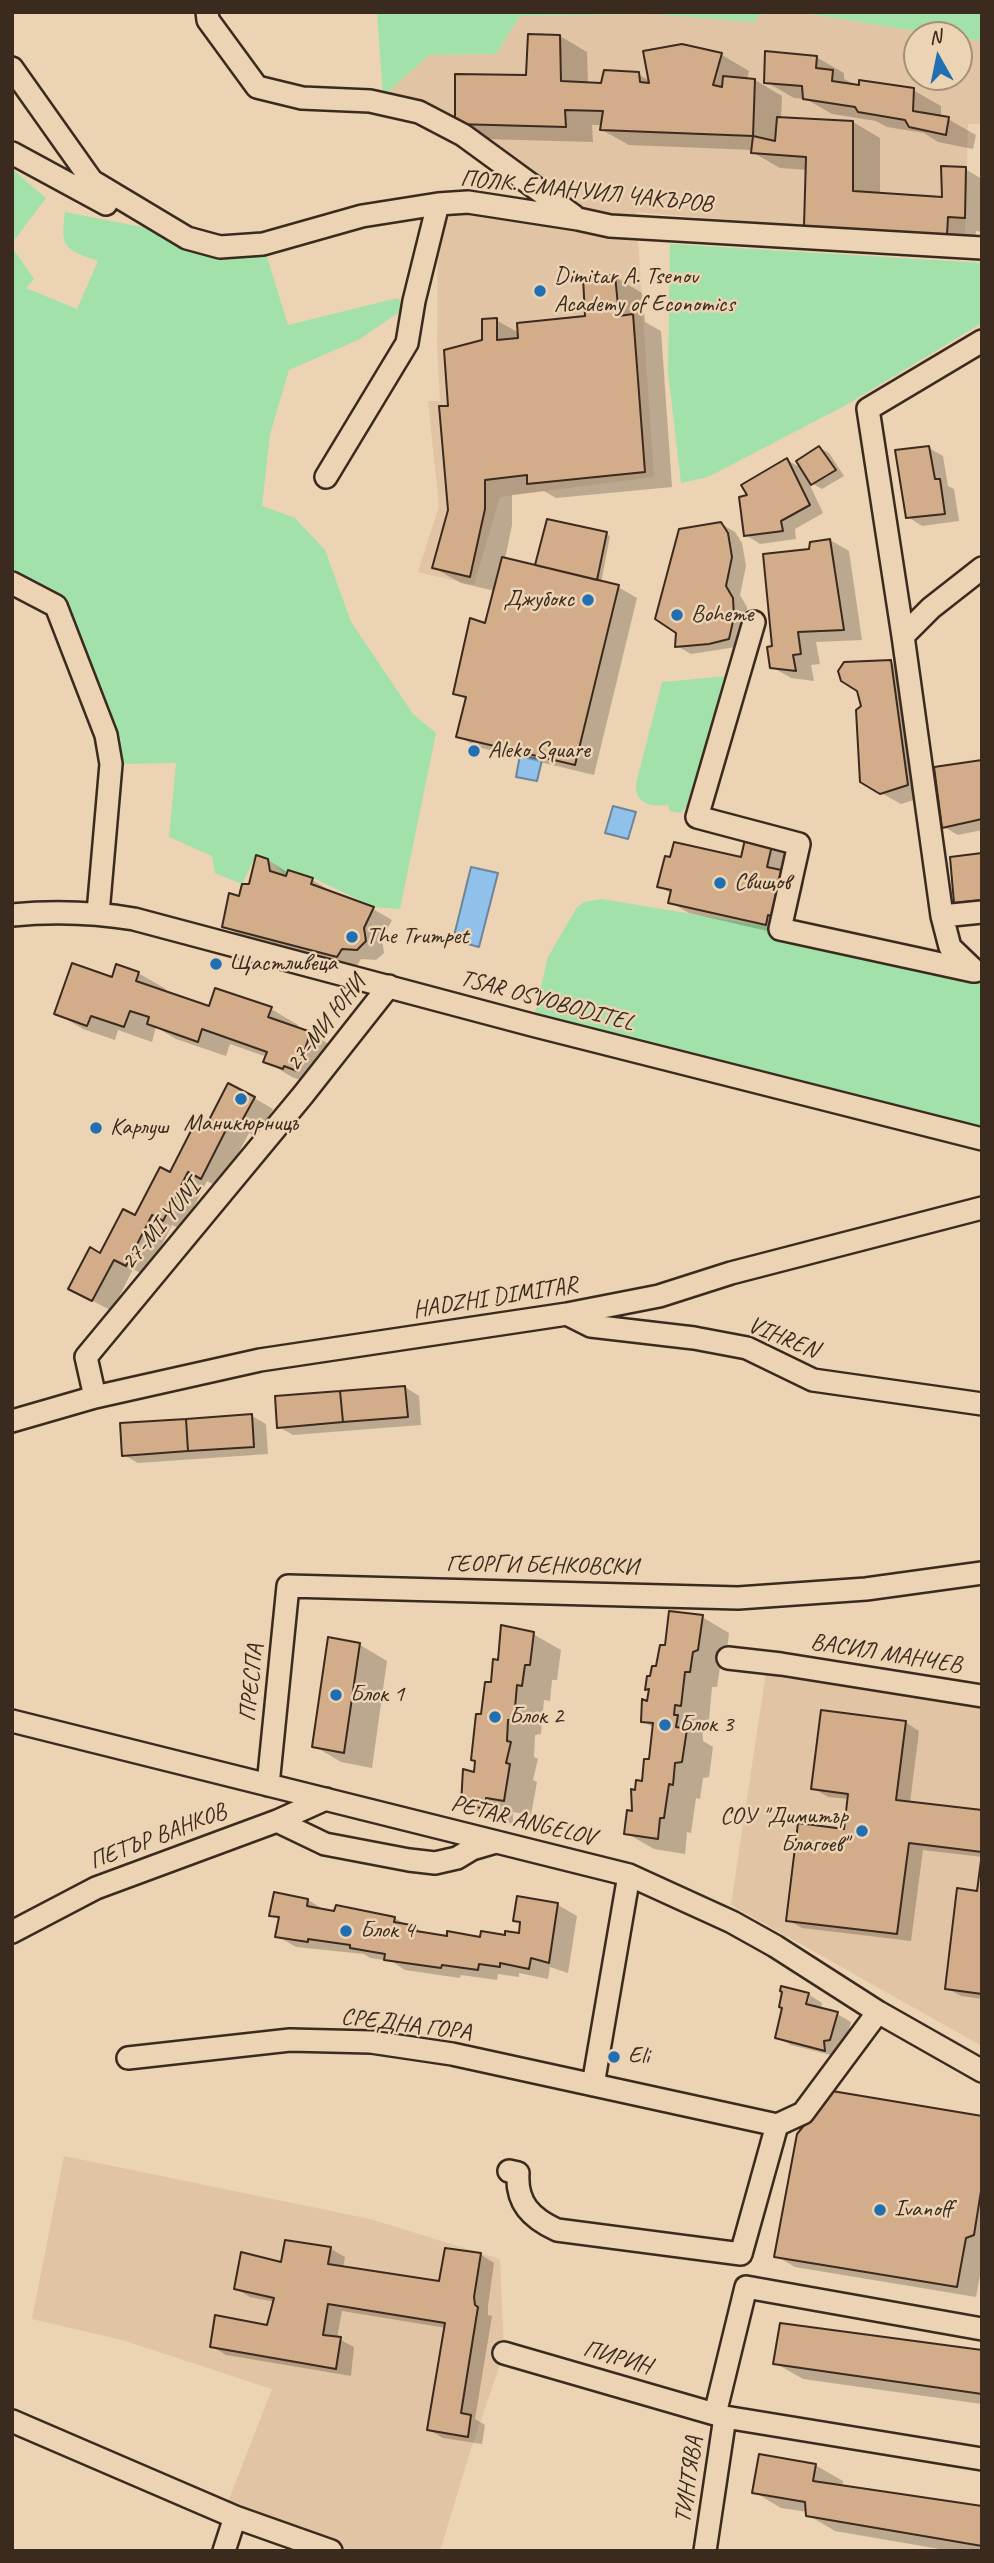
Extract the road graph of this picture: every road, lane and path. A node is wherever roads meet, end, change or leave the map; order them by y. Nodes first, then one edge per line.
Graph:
1 (207, 12) edge
2 (12, 68) edge
3 (12, 153) edge
4 (438, 204) junction
5 (578, 219) junction
6 (187, 238) junction
7 (982, 248) edge
8 (982, 341) edge
9 (326, 477) dead end
10 (982, 568) edge
11 (12, 583) edge
12 (754, 622) dead end
13 (903, 636) junction
14 (982, 912) edge
15 (98, 913) junction
16 (12, 915) edge
17 (942, 916) junction
18 (978, 972) edge
19 (389, 986) junction
20 (982, 1139) edge
21 (982, 1208) edge
22 (567, 1314) junction
23 (95, 1397) junction
24 (982, 1404) edge
25 (12, 1421) edge
26 (982, 1573) edge
27 (288, 1586) joint
28 (728, 1658) dead end
29 (982, 1696) edge
30 (12, 1721) edge
31 (268, 1785) junction
32 (326, 1799) junction
33 (277, 1821) junction
34 (498, 1841) junction
35 (629, 1875) junction
36 (12, 1932) edge
37 (878, 2012) junction
38 (128, 2058) dead end
39 (982, 2071) edge
40 (593, 2085) junction
41 (777, 2125) junction
42 (509, 2171) dead end
43 (982, 2329) edge
44 (504, 2353) dead end
45 (720, 2415) junction
46 (12, 2421) edge
47 (982, 2459) edge
48 (235, 2517) junction
49 (224, 2551) edge
50 (331, 2551) edge
51 (705, 2551) edge

1 - 5 street
2 - 6 street, ПОЛК. ЕМАНУИЛ ЧАКЪРОВ
3 - 6 street
4 - 5 street, ПОЛК. ЕМАНУИЛ ЧАКЪРОВ
4 - 6 street, ПОЛК. ЕМАНУИЛ ЧАКЪРОВ
4 - 9 street
5 - 7 street, ПОЛК. ЕМАНУИЛ ЧАКЪРОВ
8 - 13 street
10 - 13 street
11 - 15 street
12 - 18 street
13 - 17 street
14 - 17 street
15 - 16 street, TSAR OSVOBODITEL
15 - 19 street, TSAR OSVOBODITEL
17 - 18 street
19 - 20 street, TSAR OSVOBODITEL
19 - 23 street, 27-MI YUNI
21 - 22 street, HADZHI DIMITAR
22 - 23 street, HADZHI DIMITAR
22 - 24 street, VIHREN
23 - 25 street, HADZHI DIMITAR
26 - 27 street, ГЕОРГИ БЕНКОВСКИ
27 - 31 street, ПРЕСПА
28 - 29 street, ВАСИЛ МАНЧЕВ
30 - 31 street, PETAR ANGELOV
31 - 32 street, PETAR ANGELOV
32 - 33 street, ПЕТЪР ВАНКОВ
32 - 34 street, PETAR ANGELOV
33 - 34 street
33 - 36 street, ПЕТЪР ВАНКОВ
34 - 35 street, PETAR ANGELOV
35 - 37 street, PETAR ANGELOV
35 - 40 street
37 - 39 street, PETAR ANGELOV
37 - 41 street
38 - 40 street, СРЕДНА ГОРА
40 - 41 street, СРЕДНА ГОРА
41 - 42 street
43 - 45 street, ТИНТЯВА
44 - 45 street, ПИРИН
45 - 47 street, ПИРИН
45 - 51 street, ТИНТЯВА
46 - 48 street
48 - 49 street
48 - 50 street

